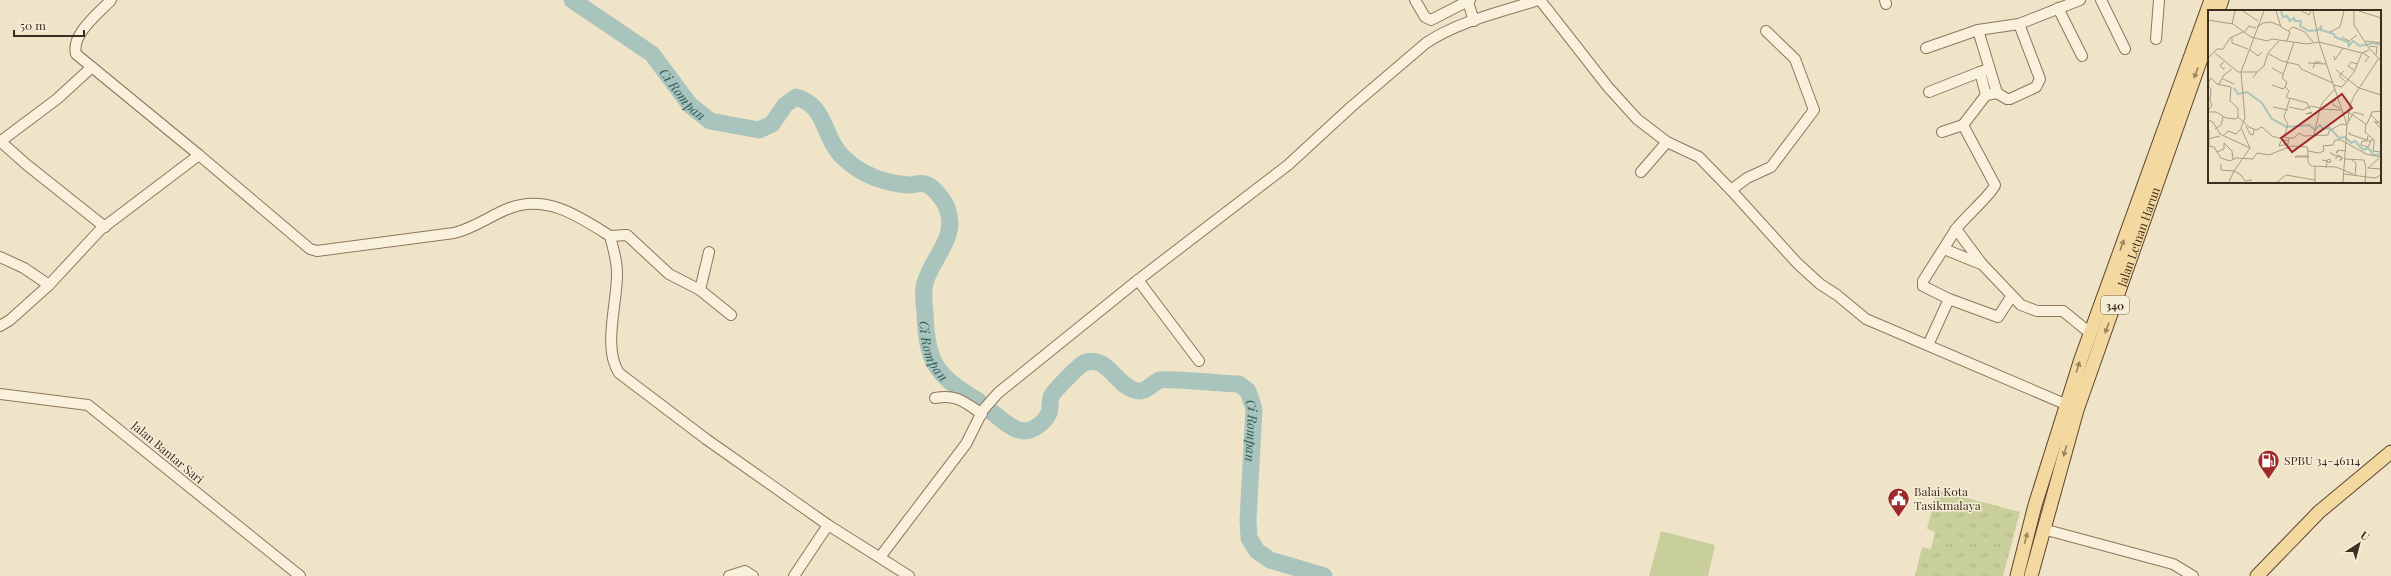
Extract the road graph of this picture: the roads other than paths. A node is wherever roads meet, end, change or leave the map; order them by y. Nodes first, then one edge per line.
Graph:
1 (111, 0) edge
2 (1415, 0) edge
3 (1539, 0) edge
4 (2080, 0) edge
5 (2101, 0) edge
6 (2159, 0) edge
7 (2211, 0) edge
8 (2222, 0) edge
9 (1469, 1) edge
10 (2058, 8) junction
11 (2218, 10) edge
12 (1474, 21) junction
13 (2019, 24) junction
14 (1978, 30) junction
15 (1766, 31) dead end
16 (2208, 38) edge
17 (2156, 39) dead end
18 (1926, 48) dead end
19 (2125, 49) dead end
20 (2082, 56) dead end
21 (92, 67) junction
22 (1985, 70) junction
23 (1929, 92) dead end
24 (1998, 93) junction
25 (1986, 95) junction
26 (2173, 120) junction
27 (1963, 125) junction
28 (1942, 132) dead end
29 (0, 141) edge
30 (1667, 142) junction
31 (199, 155) junction
32 (1641, 172) dead end
33 (1731, 190) junction
34 (104, 227) junction
35 (1956, 230) junction
36 (610, 236) junction
37 (1944, 249) junction
38 (709, 252) dead end
39 (0, 257) edge
40 (1982, 264) junction
41 (1138, 280) junction
42 (49, 285) junction
43 (700, 290) junction
44 (2010, 297) junction
45 (1949, 299) junction
46 (731, 315) dead end
47 (0, 326) edge
48 (2090, 333) junction
49 (1928, 345) junction
50 (1200, 361) dead end
51 (0, 394) edge
52 (935, 398) dead end
53 (2072, 407) junction
54 (985, 409) junction
55 (2391, 452) edge
56 (828, 524) junction
57 (2043, 529) junction
58 (880, 557) junction
59 (300, 576) edge
60 (729, 576) edge
61 (753, 576) edge
62 (794, 576) edge
63 (909, 576) edge
64 (2017, 576) edge
65 (2031, 576) edge
66 (2193, 576) edge
67 (2257, 576) edge

1 - 21 street
2 - 9 street
3 - 12 street
3 - 30 street
4 - 10 street
5 - 19 street
6 - 17 street
7 - 26 main road
8 - 11 main road
9 - 12 street
10 - 13 street
10 - 20 street
12 - 41 street
13 - 14 street
13 - 24 street
14 - 18 street
14 - 22 street
15 - 33 street
16 -> 26 main road, Jalan Letnan Harun / 340
21 - 29 street
21 - 31 street
22 - 23 street
22 - 24 street
22 - 25 street
24 - 25 street
25 - 27 street
48 -> 26 main road
26 -> 53 main road, Jalan Letnan Harun / 340
27 - 28 street
27 - 35 street
29 - 34 street
30 - 32 street
30 - 33 street
31 - 34 street
31 - 36 street
33 - 49 street
34 - 42 street
35 - 37 street
35 - 40 street
36 - 43 street
36 - 56 street
37 - 40 street
37 - 45 street
38 - 43 street
39 - 42 street
40 - 44 street
41 - 50 street
41 - 54 street
42 - 47 street
43 - 46 street
44 - 45 street
44 - 48 street
45 - 49 street
53 -> 48 main road
49 - 53 street
51 - 59 street, Jalan Bantar Sari
52 - 54 street
53 -> 57 main road, Jalan Letnan Harun / 340
64 -> 53 main road, Jalan Letnan Harun / 340
54 - 58 street
55 - 67 main road
56 - 58 street
56 - 62 street
57 - 65 main road, Jalan Letnan Harun / 340
57 - 66 street
58 - 63 street
60 - 61 street

